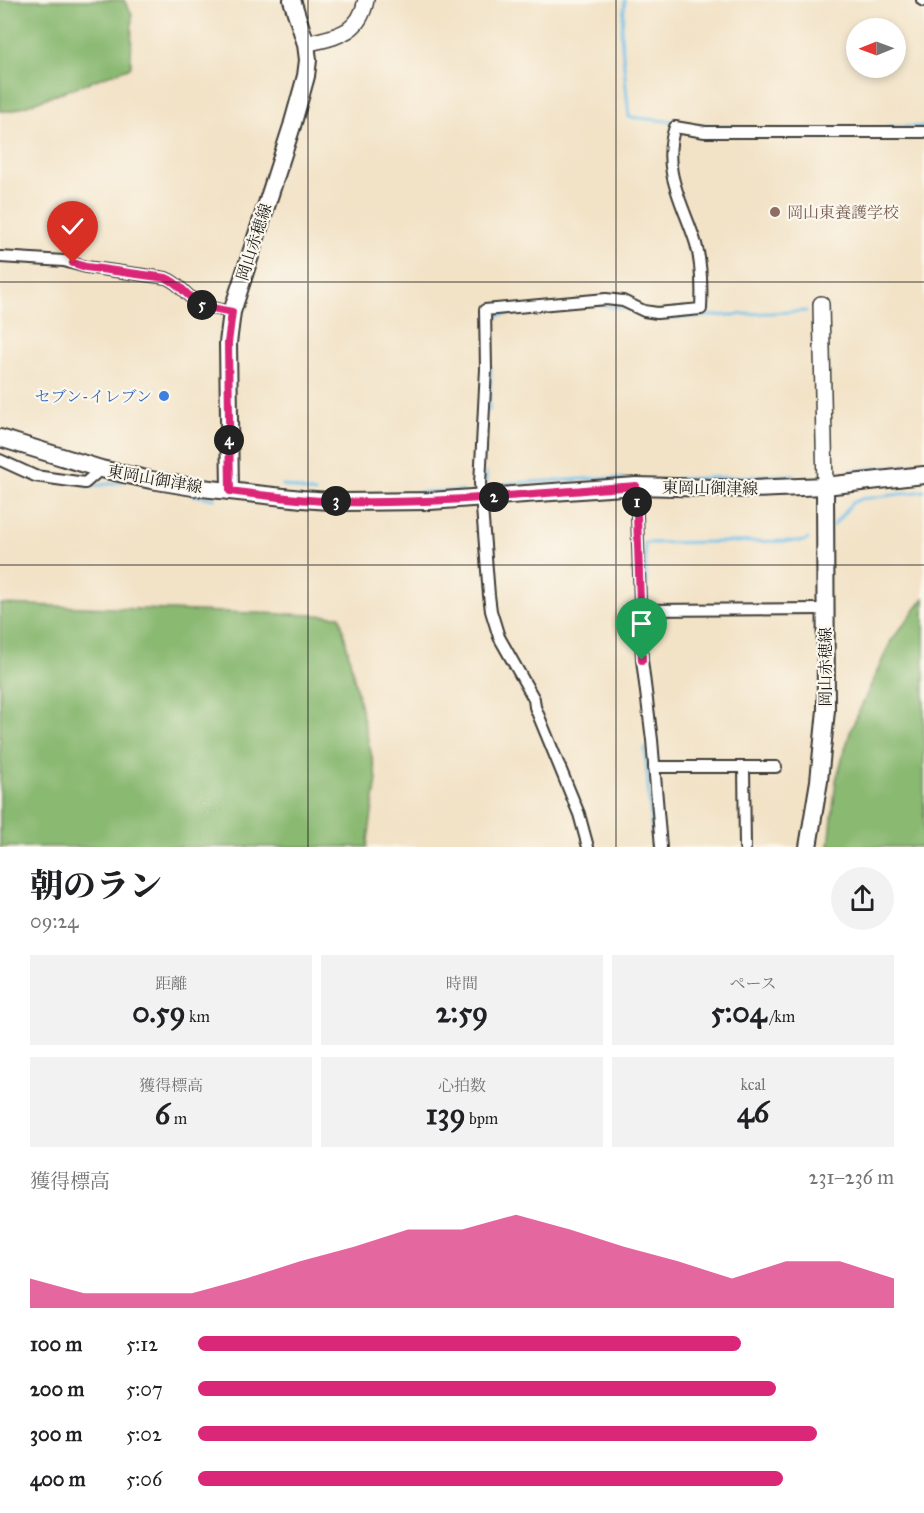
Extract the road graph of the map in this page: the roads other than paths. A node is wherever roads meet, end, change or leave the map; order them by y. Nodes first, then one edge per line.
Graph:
1 (292, 0) edge
2 (366, 0) edge
3 (306, 44) junction
4 (924, 132) edge
5 (0, 257) edge
6 (821, 304) dead end
7 (232, 312) junction
8 (0, 438) edge
9 (0, 460) edge
10 (101, 469) junction
11 (924, 475) edge
12 (636, 486) junction
13 (825, 486) junction
14 (230, 491) junction
15 (480, 498) junction
16 (826, 609) junction
17 (645, 610) junction
18 (654, 766) junction
19 (744, 767) junction
20 (776, 768) dead end
21 (588, 847) edge
22 (661, 847) edge
23 (745, 847) edge
24 (808, 847) edge

1 - 3 main road, 岡山赤穂線
2 - 3 street
3 - 7 main road, 岡山赤穂線
4 - 15 street
5 - 7 street
6 - 13 street
7 - 14 main road, 岡山赤穂線
8 - 10 main road, 東岡山御津線
9 - 10 street
10 - 14 main road, 東岡山御津線
11 - 13 main road, 東岡山御津線
12 - 13 main road, 東岡山御津線
12 - 15 main road, 東岡山御津線
12 - 17 street
13 - 16 main road, 岡山赤穂線
14 - 15 main road, 東岡山御津線
15 - 21 street
16 - 17 street
16 - 24 main road, 岡山赤穂線
17 - 18 street
18 - 19 street
18 - 22 street
19 - 20 street
19 - 23 street

